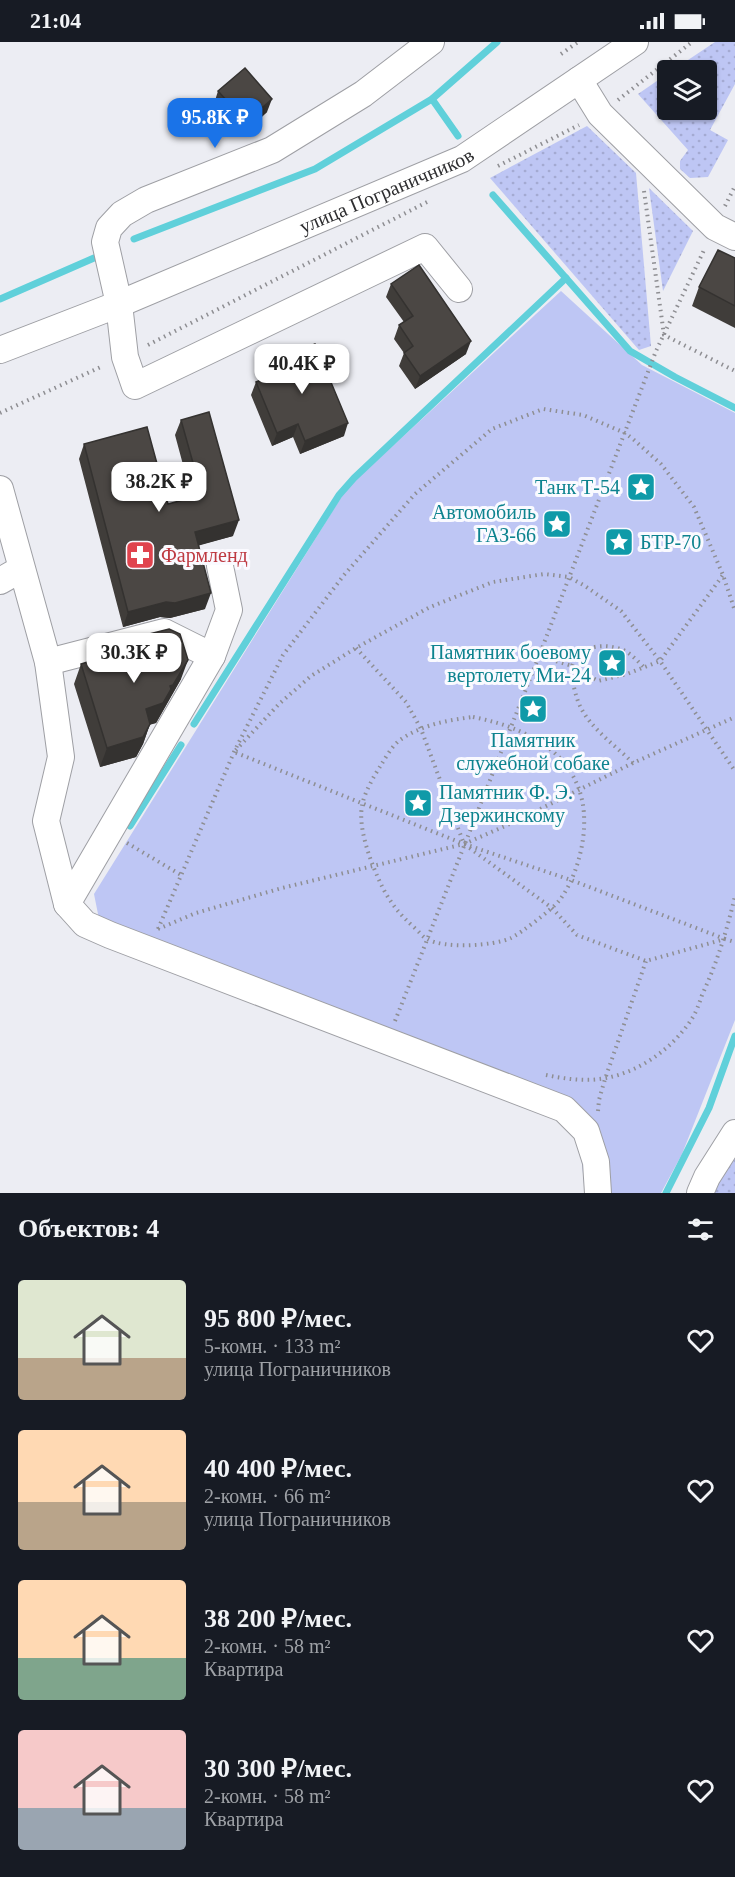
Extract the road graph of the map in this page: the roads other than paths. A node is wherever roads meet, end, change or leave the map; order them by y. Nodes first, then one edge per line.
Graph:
1 (431, 42) edge
2 (635, 42) edge
3 (579, 80) junction
4 (725, 232) edge
5 (459, 289) dead end
6 (119, 304) junction
7 (0, 350) edge
8 (0, 489) edge
9 (220, 566) dead end
10 (11, 575) edge
11 (212, 656) junction
12 (48, 662) junction
13 (67, 904) junction
14 (735, 1133) edge
15 (598, 1193) edge
16 (700, 1193) edge

1 - 6 street
2 - 3 street, улица Пограничников
3 - 4 street
3 - 6 street, улица Пограничников
5 - 6 street
6 - 7 street, улица Пограничников
8 - 10 street
9 - 11 street
10 - 12 street
11 - 12 street
11 - 13 street
12 - 13 street
13 - 15 street
14 - 16 street

